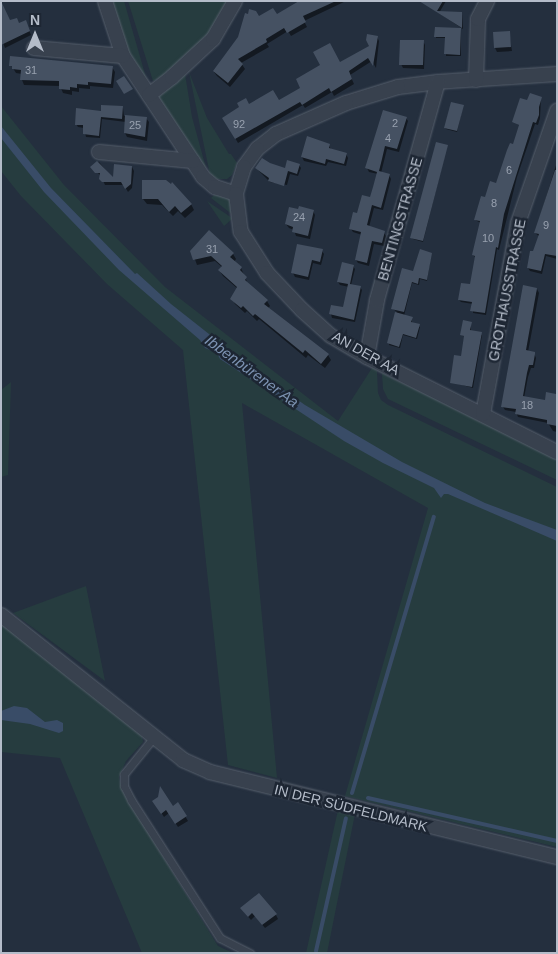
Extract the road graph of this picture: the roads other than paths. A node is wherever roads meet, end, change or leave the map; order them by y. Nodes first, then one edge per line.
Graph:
1 (105, 1) edge
2 (235, 1) edge
3 (487, 1) edge
4 (34, 48) dead end
5 (122, 56) junction
6 (557, 74) edge
7 (476, 80) junction
8 (438, 82) junction
9 (149, 95) junction
10 (557, 111) edge
11 (99, 152) dead end
12 (193, 161) junction
13 (236, 194) junction
14 (367, 357) junction
15 (483, 414) junction
16 (557, 452) edge
17 (1, 615) edge
18 (154, 737) junction
19 (557, 857) edge
20 (250, 953) edge

1 - 5 street
2 - 9 street
3 - 7 street
4 - 5 street
5 - 9 street
6 - 7 street
7 - 8 street
8 - 13 street
8 - 14 street, BENTINGSTRASSE
9 - 12 street
10 - 15 street, GROTHAUSSTRASSE
11 - 12 street
12 - 13 street
13 - 14 street, AN DER AA
14 - 15 street, AN DER AA
15 - 16 street, AN DER AA
17 - 18 street, IN DER SÜDFELDMARK
18 - 19 street, IN DER SÜDFELDMARK
18 - 20 lane

